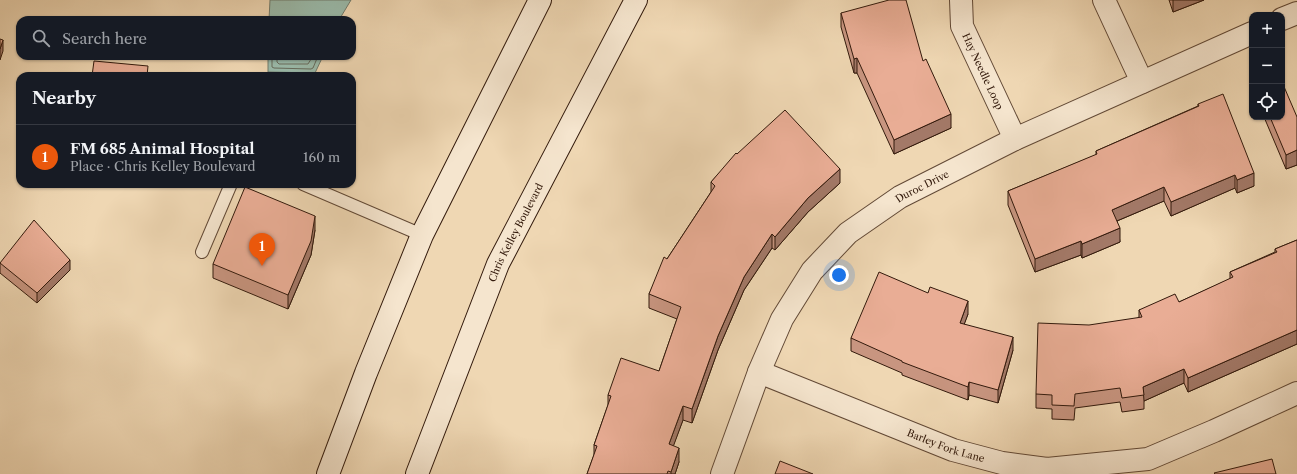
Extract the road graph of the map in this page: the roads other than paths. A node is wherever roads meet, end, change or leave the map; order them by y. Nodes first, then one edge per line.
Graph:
1 (540, 0) edge
2 (636, 0) edge
3 (961, 0) edge
4 (1104, 0) edge
5 (1297, 13) edge
6 (1285, 18) edge
7 (1249, 34) edge
8 (1142, 82) junction
9 (1015, 139) junction
10 (229, 188) edge
11 (312, 188) edge
12 (422, 236) junction
13 (202, 252) dead end
14 (759, 372) junction
15 (1297, 393) edge
16 (1150, 466) edge
17 (328, 474) edge
18 (417, 474) edge
19 (722, 474) edge

1 - 12 street
2 - 18 street, Chris Kelley Boulevard
3 - 9 street, Hay Needle Loop
4 - 8 street
5 - 6 street
7 - 8 street, Duroc Drive
8 - 9 street, Duroc Drive
9 - 14 street, Duroc Drive
10 - 13 lane
11 - 12 lane
12 - 17 street
14 - 16 street, Barley Fork Lane
14 - 19 street, Duroc Drive
15 - 16 street, Barley Fork Lane

